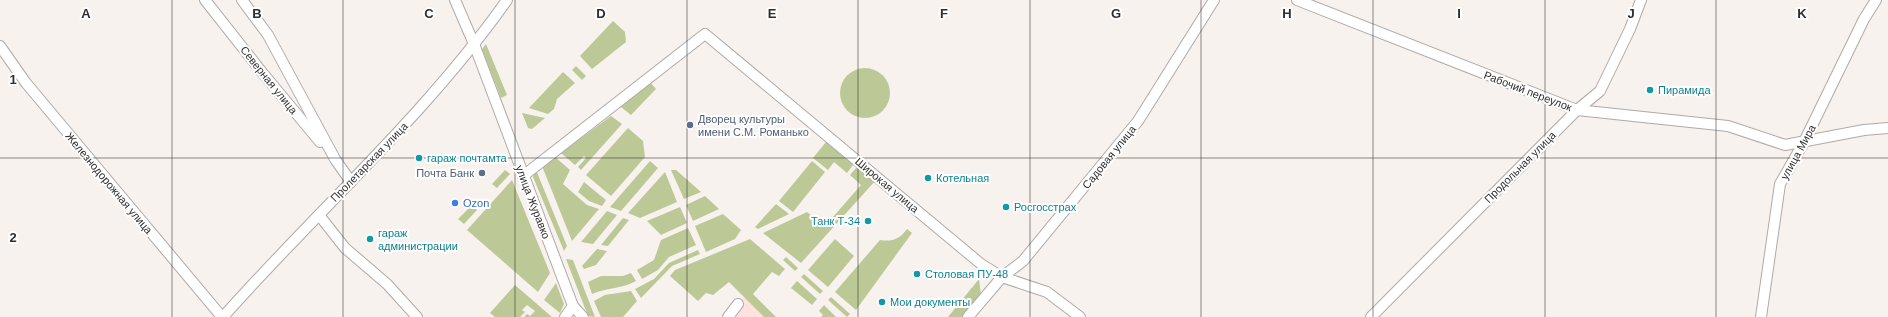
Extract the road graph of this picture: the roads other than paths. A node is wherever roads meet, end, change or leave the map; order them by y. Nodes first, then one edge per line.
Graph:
1 (205, 0) edge
2 (242, 0) edge
3 (455, 0) edge
4 (507, 0) edge
5 (1214, 0) edge
6 (1297, 0) edge
7 (1642, 0) edge
8 (1876, 0) edge
9 (474, 44) junction
10 (0, 46) edge
11 (1577, 110) junction
12 (1888, 128) edge
13 (1804, 142) junction
14 (335, 159) junction
15 (523, 176) junction
16 (351, 182) junction
17 (319, 215) junction
18 (1002, 277) junction
19 (738, 304) dead end
20 (578, 312) edge
21 (222, 317) edge
22 (417, 317) edge
23 (565, 317) edge
24 (728, 317) edge
25 (968, 317) edge
26 (1080, 317) edge
27 (1371, 317) edge
28 (1761, 317) edge

1 - 14 street, Северная улица
2 - 14 street, Северная улица
3 - 9 street, улица Журавко
4 - 9 street, Пролетарская улица
5 - 18 street, Садовая улица
6 - 11 street, Рабочий переулок
7 - 11 street, Продольная улица
8 - 13 street, улица Мира
9 - 15 street, улица Журавко
9 - 16 street, Пролетарская улица
10 - 21 street, Железнодорожная улица
11 - 13 street, Рабочий переулок
11 - 27 street, Продольная улица
12 - 13 street, Рабочий переулок
13 - 28 street, улица Мира
14 - 16 street, Северная улица
15 - 18 street, Широкая улица
15 - 20 street, улица Журавко
16 - 17 street, Пролетарская улица
17 - 21 street, Пролетарская улица
17 - 22 street
18 - 25 street, Садовая улица
18 - 26 street, Широкая улица
19 - 24 street
20 - 23 street

